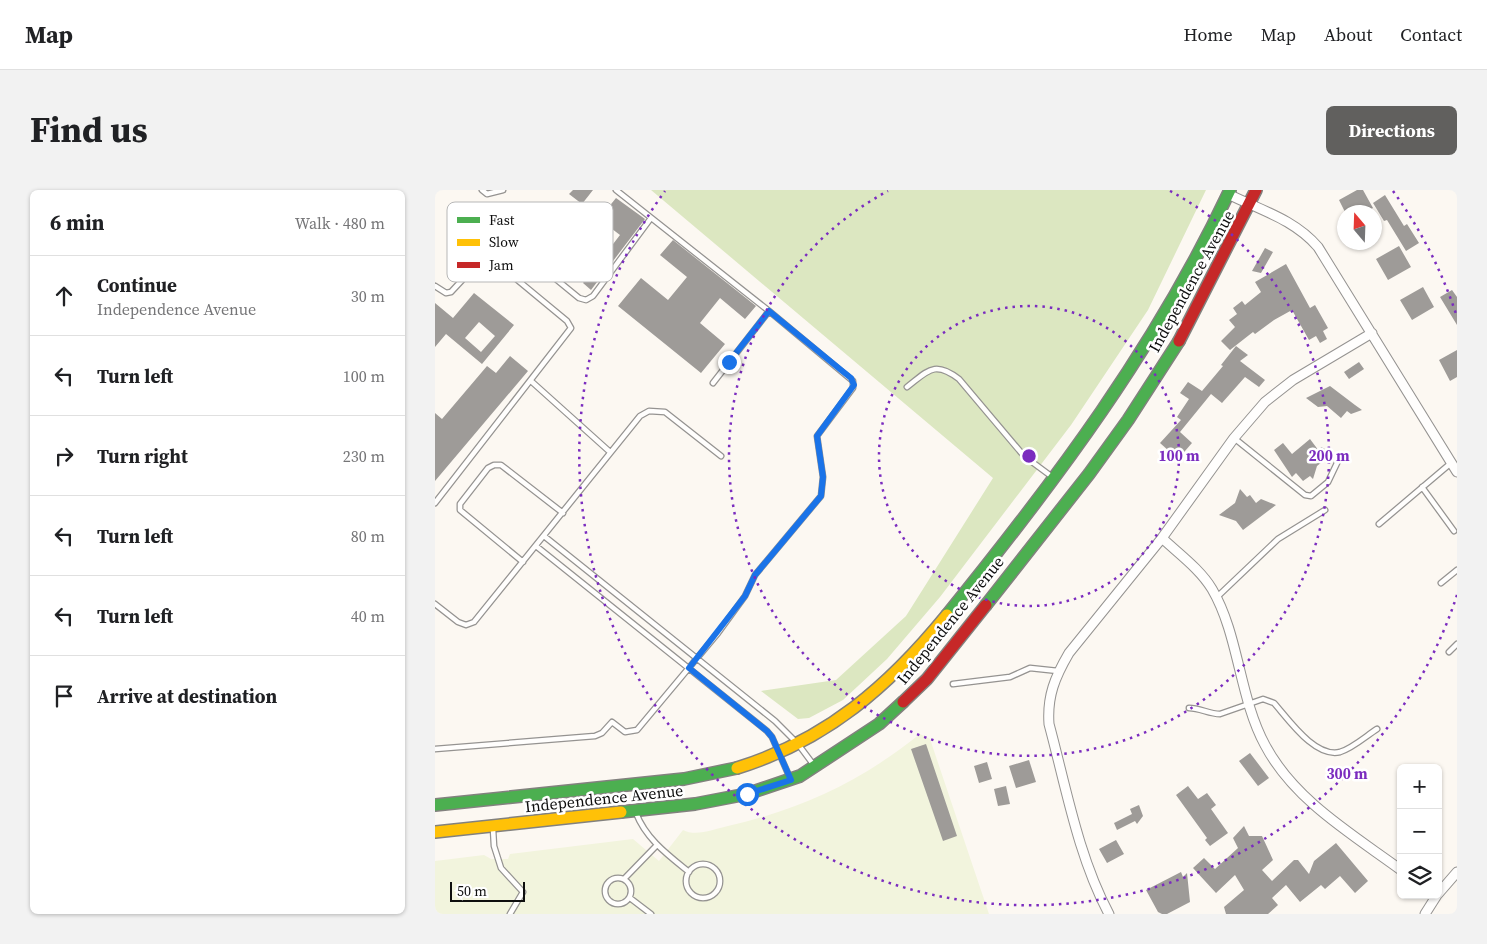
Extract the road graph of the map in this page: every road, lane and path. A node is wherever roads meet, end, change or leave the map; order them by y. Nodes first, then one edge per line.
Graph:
1 (481, 190) edge
2 (503, 190) edge
3 (616, 190) edge
4 (1256, 190) edge
5 (1229, 192) edge
6 (1251, 205) junction
7 (651, 218) junction
8 (613, 269) edge
9 (460, 282) edge
10 (519, 282) edge
11 (559, 282) edge
12 (603, 282) edge
13 (435, 286) edge
14 (769, 311) junction
15 (1372, 333) junction
16 (531, 381) junction
17 (713, 383) dead end
18 (907, 388) dead end
19 (1235, 438) junction
20 (610, 452) junction
21 (721, 456) dead end
22 (1338, 461) dead end
23 (1451, 463) junction
24 (1457, 472) edge
25 (1055, 479) junction
26 (1422, 487) junction
27 (435, 503) edge
28 (1325, 510) dead end
29 (563, 513) junction
30 (1379, 524) dead end
31 (1454, 531) dead end
32 (544, 536) junction
33 (1161, 538) junction
34 (536, 546) junction
35 (523, 562) junction
36 (1457, 570) edge
37 (1441, 583) dead end
38 (1216, 598) junction
39 (435, 604) edge
40 (1457, 644) edge
41 (1449, 652) dead end
42 (697, 658) junction
43 (689, 668) junction
44 (1058, 671) junction
45 (953, 684) dead end
46 (1249, 705) junction
47 (1189, 708) dead end
48 (1377, 729) dead end
49 (798, 744) junction
50 (435, 749) edge
51 (778, 751) junction
52 (815, 767) junction
53 (791, 780) junction
54 (435, 805) edge
55 (635, 810) junction
56 (492, 826) junction
57 (435, 832) edge
58 (657, 845) junction
59 (1397, 867) edge
60 (689, 872) junction
61 (1457, 872) edge
62 (625, 879) junction
63 (1442, 888) edge
64 (629, 898) junction
65 (1434, 899) edge
66 (510, 914) edge
67 (651, 914) edge
68 (1109, 914) edge
69 (1425, 914) edge

1 - 2 lane
3 - 7 lane
4 - 6 main road, Independence Avenue
5 - 6 street
5 - 25 main road, Independence Avenue
6 - 15 street
6 - 52 main road, Independence Avenue
7 - 8 lane
7 - 14 lane
9 - 13 lane
10 - 16 lane
11 - 12 lane
14 - 17 lane
14 - 42 lane
15 - 19 street
15 - 23 street
16 - 20 lane
16 - 27 lane
18 - 25 lane
19 - 22 lane
19 - 33 street
20 - 21 lane
20 - 29 lane
23 - 24 street
23 - 26 lane
25 - 49 main road, Independence Avenue
26 - 30 lane
26 - 31 lane
28 - 38 lane
29 - 32 lane
29 - 35 lane
32 - 34 lane
32 - 42 lane
33 - 38 street
33 - 44 street
34 - 35 lane
34 - 43 lane
35 - 39 lane
36 - 37 lane
38 - 46 street
40 - 41 lane
42 - 43 lane
42 - 49 lane
43 - 50 lane
43 - 51 lane
44 - 45 lane
44 - 68 street
46 - 47 lane
46 - 48 lane
46 - 59 street
49 - 51 main road, Independence Avenue
49 - 52 lane
51 - 53 lane
51 - 54 main road, Independence Avenue
52 - 53 main road, Independence Avenue
53 - 55 main road, Independence Avenue
55 - 56 main road, Independence Avenue
55 - 58 lane
56 - 57 main road, Independence Avenue
56 - 66 lane
58 - 60 lane
58 - 62 lane
60 - 60 lane
61 - 63 street
62 - 64 lane
62 - 64 lane
64 - 67 lane
65 - 69 street

